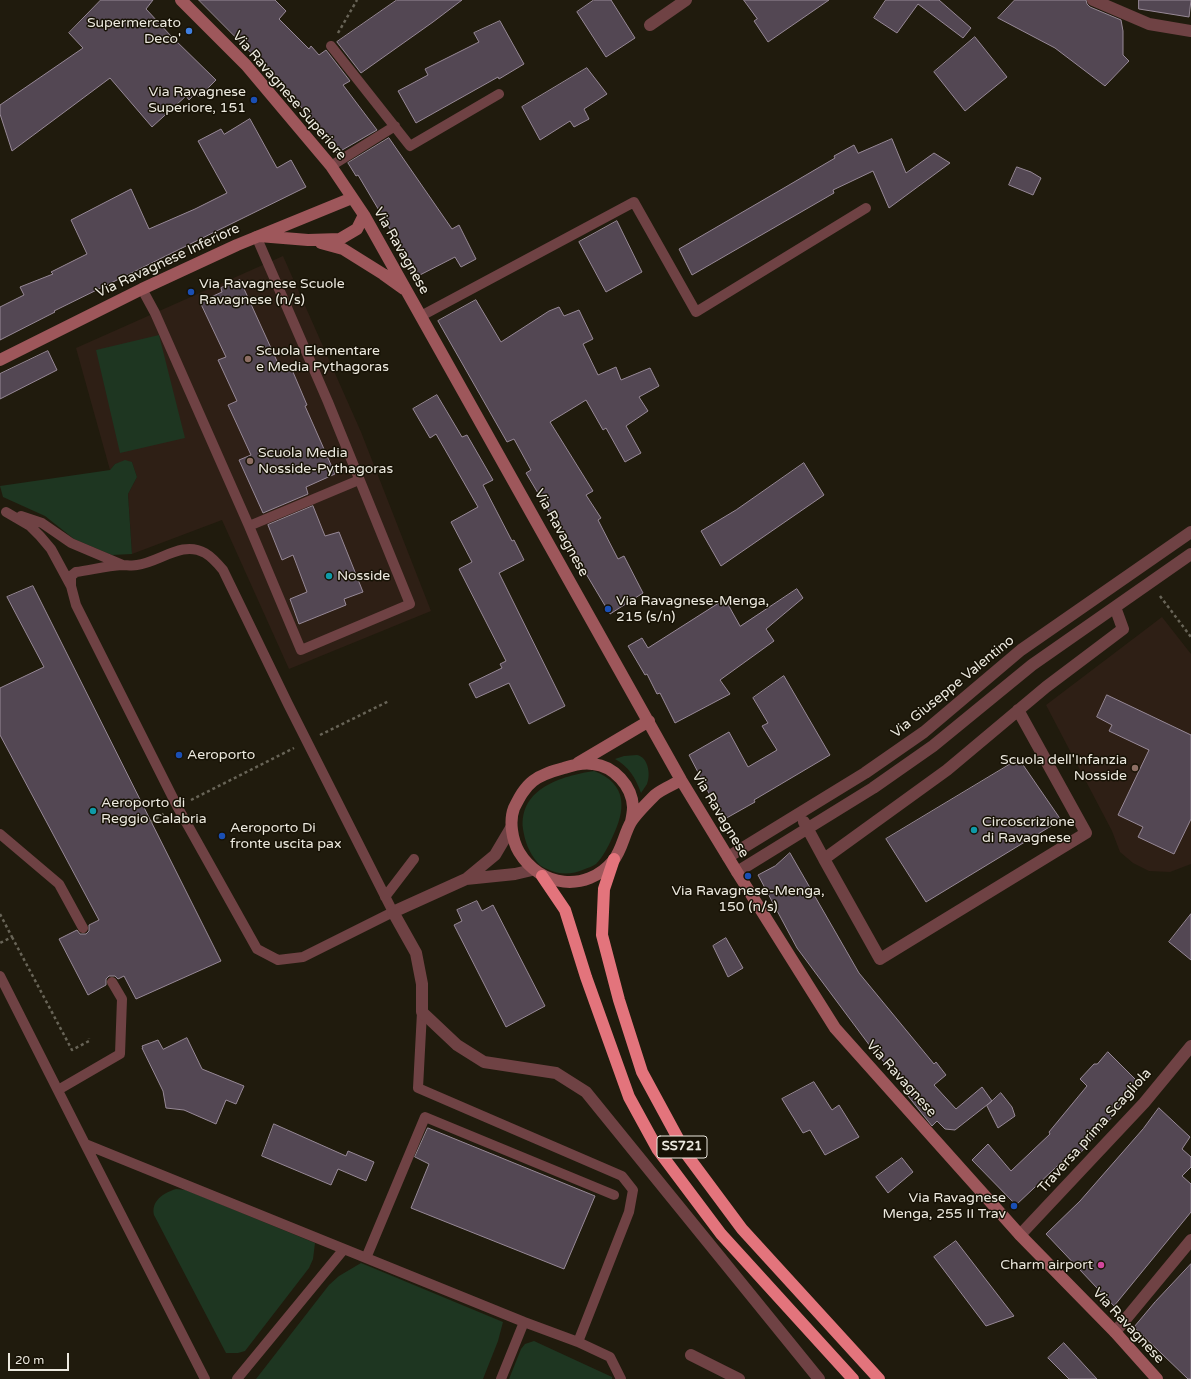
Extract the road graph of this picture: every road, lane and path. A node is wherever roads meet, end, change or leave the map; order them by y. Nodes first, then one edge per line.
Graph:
1 (181, 0) edge
2 (357, 0) edge
3 (686, 0) edge
4 (1093, 0) edge
5 (650, 25) dead end
6 (1191, 31) edge
7 (331, 46) joint
8 (499, 94) dead end
9 (395, 126) junction
10 (331, 166) junction
11 (352, 198) junction
12 (866, 208) dead end
13 (364, 215) junction
14 (256, 236) junction
15 (308, 240) junction
16 (142, 289) junction
17 (407, 291) junction
18 (421, 316) junction
19 (0, 360) edge
20 (359, 480) junction
21 (3, 511) edge
22 (249, 526) junction
23 (1191, 532) edge
24 (1191, 554) edge
25 (123, 565) junction
26 (1150, 582) junction
27 (71, 586) junction
28 (1115, 607) junction
29 (1191, 637) edge
30 (389, 701) dead end
31 (1018, 710) junction
32 (649, 721) junction
33 (307, 741) junction
34 (576, 764) junction
35 (682, 780) junction
36 (177, 806) junction
37 (799, 814) junction
38 (151, 822) dead end
39 (631, 822) junction
40 (512, 828) junction
41 (807, 829) junction
42 (0, 834) edge
43 (728, 857) junction
44 (414, 859) dead end
45 (614, 859) junction
46 (824, 859) junction
47 (737, 872) junction
48 (537, 873) junction
49 (466, 879) junction
50 (385, 897) junction
51 (393, 912) junction
52 (0, 914) edge
53 (83, 928) dead end
54 (12, 937) junction
55 (0, 943) edge
56 (0, 976) edge
57 (112, 982) dead end
58 (422, 1012) junction
59 (89, 1038) dead end
60 (1191, 1046) edge
61 (58, 1090) junction
62 (85, 1144) junction
63 (614, 1196) dead end
64 (1020, 1236) junction
65 (1191, 1240) edge
66 (344, 1249) junction
67 (366, 1258) junction
68 (524, 1322) junction
69 (1115, 1332) junction
70 (578, 1342) junction
71 (691, 1354) dead end
72 (205, 1379) edge
73 (237, 1379) edge
74 (501, 1379) edge
75 (621, 1379) edge
76 (739, 1379) edge
77 (819, 1379) edge
78 (853, 1379) edge
79 (879, 1379) edge
80 (1157, 1379) edge

1 - 10 main road, Via Ravagnese Superiore
2 - 7 path
3 - 5 street
4 - 6 street
7 - 9 lane
8 - 9 lane
9 - 10 lane
10 - 11 main road, Via Ravagnese Superiore
11 - 13 main road, Via Ravagnese
11 - 14 main road, Via Ravagnese Inferiore
12 - 18 lane
13 - 15 main road
13 - 17 main road, Via Ravagnese
14 - 15 main road
14 - 16 main road, Via Ravagnese Inferiore
14 - 20 lane
15 - 17 main road
16 - 19 main road, Via Ravagnese Inferiore
16 - 22 lane
17 - 18 main road, Via Ravagnese
18 - 32 main road, Via Ravagnese
20 - 22 lane
20 - 22 lane
21 - 25 lane
21 - 27 lane
23 - 37 street, Via Giuseppe Valentino
24 - 26 street
25 - 27 lane
25 - 33 lane
26 - 28 street
26 - 29 path
27 - 36 lane
28 - 31 street
28 - 41 street
30 - 33 path
31 - 46 street
31 - 46 street
32 - 34 main road
32 - 35 main road, Via Ravagnese
33 - 36 path
33 - 50 lane
34 - 39 main road
34 - 40 main road
35 - 39 main road
35 - 43 main road, Via Ravagnese
36 - 38 path
36 - 51 lane
37 - 41 street
37 - 43 street, Via Giuseppe Valentino
39 - 45 main road
40 - 48 main road
40 - 49 street
41 - 46 street
41 - 47 street
42 - 53 lane
43 - 47 main road, Via Ravagnese
44 - 50 lane
45 - 48 main road
45 - 79 highway, SS721
47 - 64 main road, Via Ravagnese
48 - 49 street
48 - 78 highway, SS721
49 - 51 street
50 - 51 lane
51 - 58 street
52 - 54 path
54 - 55 path
54 - 59 path
56 - 61 lane
57 - 61 lane
58 - 70 lane
58 - 77 street
60 - 64 street, Traversa prima Scagliola
61 - 62 lane
62 - 66 lane
62 - 72 lane
63 - 67 lane
64 - 69 main road, Via Ravagnese
65 - 69 street
66 - 67 lane
66 - 73 lane
67 - 68 lane
68 - 70 lane
68 - 74 lane
69 - 80 main road, Via Ravagnese
70 - 75 lane
71 - 76 street

